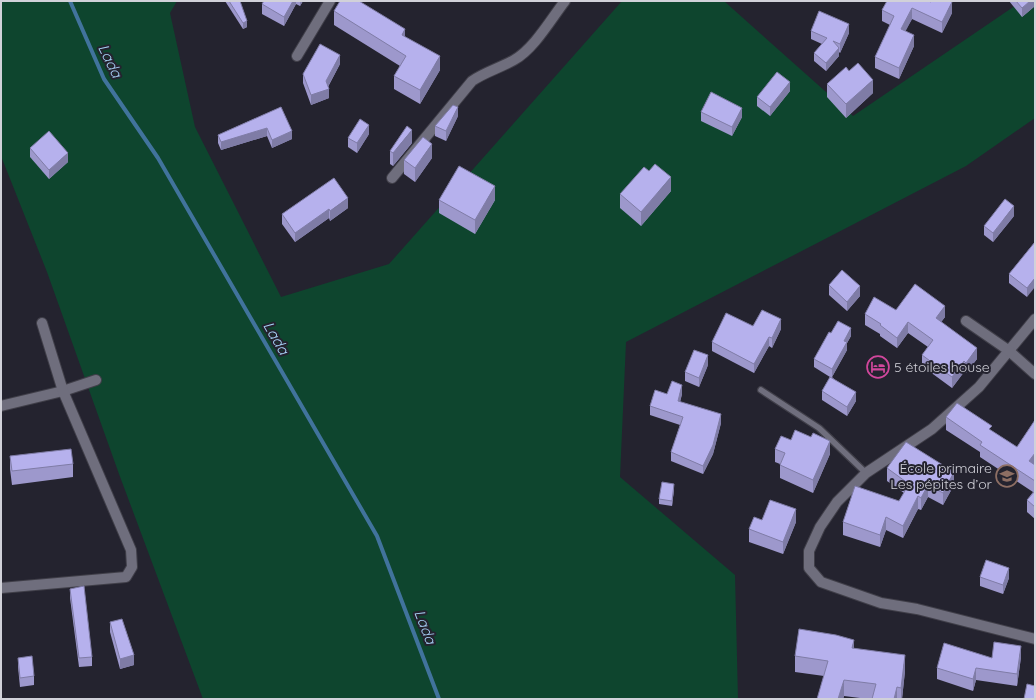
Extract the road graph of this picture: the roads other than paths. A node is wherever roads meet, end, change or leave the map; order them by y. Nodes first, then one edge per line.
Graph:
1 (330, 1) edge
2 (565, 1) edge
3 (297, 56) dead end
4 (392, 178) dead end
5 (1035, 319) edge
6 (966, 321) dead end
7 (42, 323) dead end
8 (1008, 350) junction
9 (1035, 374) edge
10 (96, 380) dead end
11 (761, 390) dead end
12 (63, 391) junction
13 (1, 406) edge
14 (866, 474) junction
15 (1, 588) edge
16 (1033, 635) edge

1 - 3 street
2 - 4 street
5 - 8 street
6 - 8 street
7 - 12 street
8 - 9 street
8 - 14 street
10 - 12 street
11 - 14 lane
12 - 13 street
12 - 15 street
14 - 16 street

